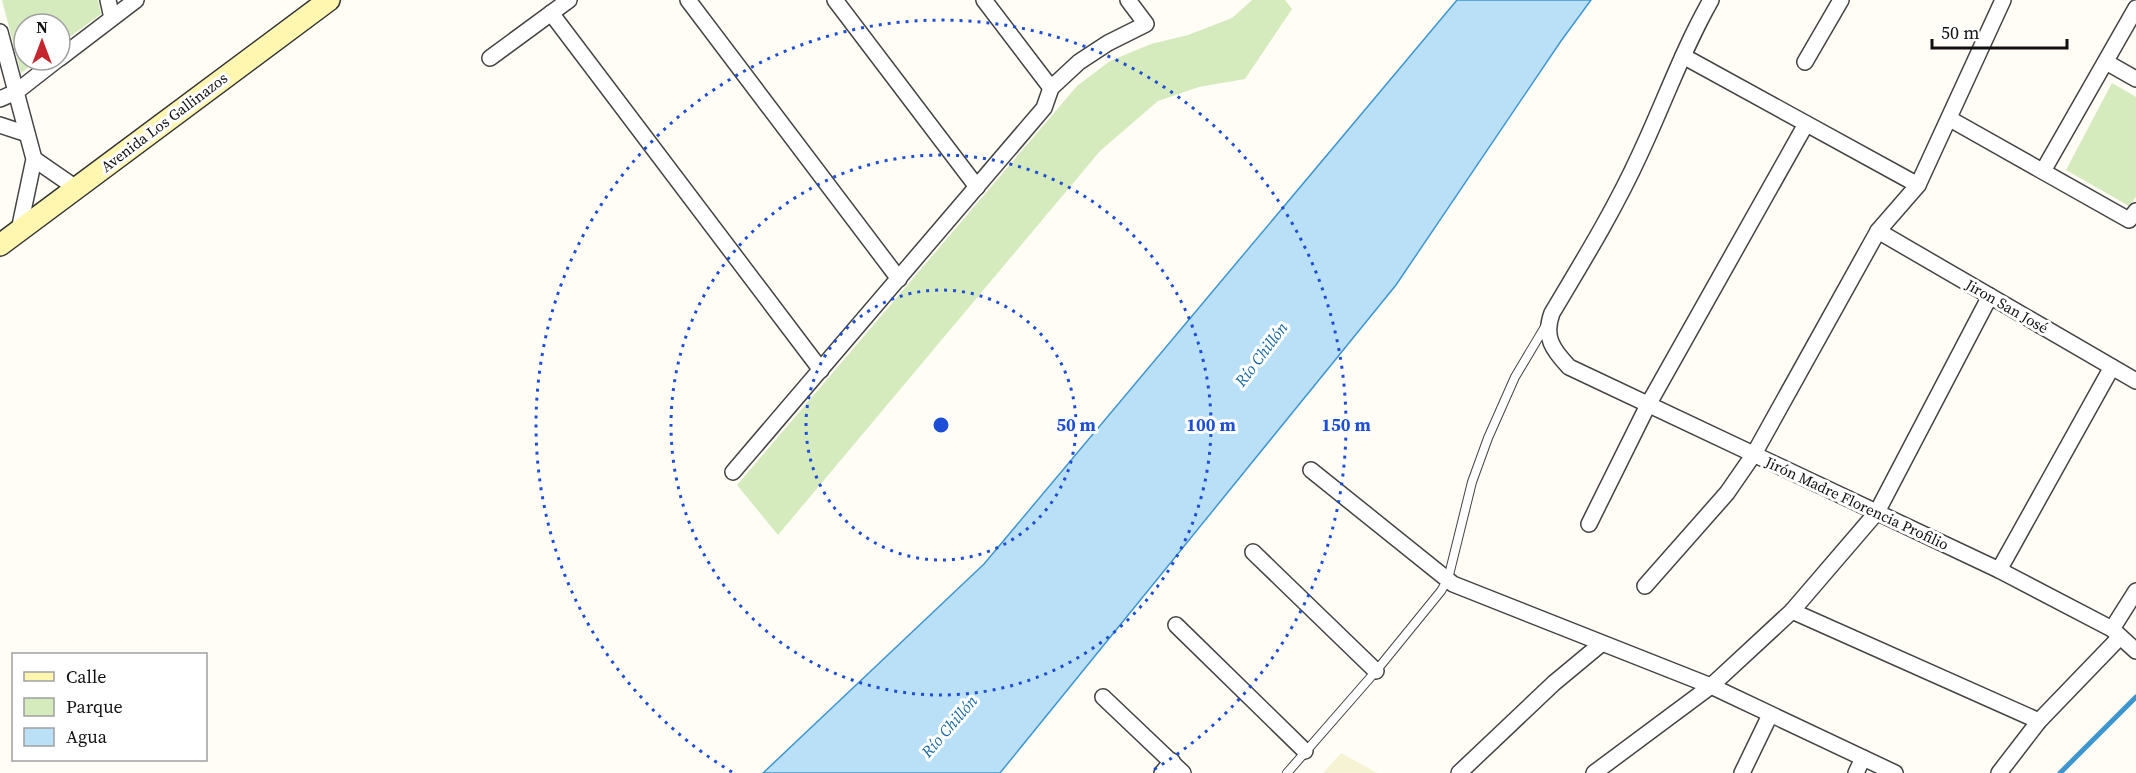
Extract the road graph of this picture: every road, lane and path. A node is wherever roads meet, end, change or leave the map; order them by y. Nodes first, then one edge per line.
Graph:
1 (108, 0) edge
2 (136, 0) edge
3 (329, 0) edge
4 (569, 0) edge
5 (688, 0) edge
6 (835, 0) edge
7 (984, 0) edge
8 (1128, 0) edge
9 (1711, 0) edge
10 (1841, 0) edge
11 (2003, 0) edge
12 (2136, 8) edge
13 (551, 13) junction
14 (112, 18) junction
15 (0, 32) edge
16 (72, 49) edge
17 (1683, 56) junction
18 (490, 58) dead end
19 (1805, 62) dead end
20 (2106, 62) junction
21 (42, 72) edge
22 (2136, 80) edge
23 (1051, 88) junction
24 (16, 92) junction
25 (0, 99) edge
26 (1950, 118) junction
27 (1806, 124) junction
28 (0, 125) edge
29 (27, 134) junction
30 (34, 159) junction
31 (2043, 171) junction
32 (1918, 185) junction
33 (977, 187) junction
34 (76, 189) junction
35 (2136, 211) edge
36 (19, 230) junction
37 (1878, 231) junction
38 (1, 244) edge
39 (898, 279) junction
40 (1990, 296) junction
41 (1549, 321) junction
42 (2112, 367) junction
43 (821, 370) junction
44 (2136, 381) edge
45 (1648, 405) junction
46 (1754, 454) junction
47 (1311, 470) dead end
48 (733, 472) dead end
49 (1877, 512) junction
50 (1589, 524) dead end
51 (1253, 552) dead end
52 (2000, 570) junction
53 (1448, 579) junction
54 (1645, 585) dead end
55 (2136, 591) edge
56 (1792, 611) junction
57 (1176, 625) dead end
58 (2116, 633) junction
59 (1601, 644) junction
60 (2136, 651) edge
61 (1376, 671) junction
62 (1711, 686) junction
63 (1103, 697) dead end
64 (1770, 715) junction
65 (2039, 721) junction
66 (1305, 751) junction
67 (1863, 758) junction
68 (1172, 761) junction
69 (1162, 773) edge
70 (1184, 773) edge
71 (1287, 773) edge
72 (1459, 773) edge
73 (1594, 773) edge
74 (1742, 773) edge
75 (1856, 773) edge
76 (1895, 773) edge
77 (1999, 773) edge

1 - 14 street
2 - 14 street
3 - 34 street, Avenida Los Gallinazos
4 - 13 street
5 - 39 street
6 - 33 street
7 - 23 street
8 - 23 street
9 - 17 street
10 - 19 street
11 - 26 street
12 - 20 street
13 - 18 street
13 - 43 street
14 - 16 street
15 - 24 street
17 - 27 street
17 - 41 street
20 - 22 street
20 - 31 street
21 - 24 street
23 - 33 street
24 - 25 street
24 - 29 street
26 - 31 street
26 - 32 street
27 - 32 street
27 - 45 street
28 - 29 street
29 - 30 street
30 - 34 street
30 - 36 street
31 - 35 street
32 - 37 street
33 - 39 street
34 - 36 street, Avenida Los Gallinazos
36 - 38 street, Avenida Los Gallinazos
37 - 40 street, Jiron San José
37 - 46 street
39 - 43 street
40 - 42 street, Jiron San José
40 - 49 street
41 - 45 street, Jirón Madre Florencia Profilio
41 - 53 lane
42 - 44 street, Jiron San José
42 - 52 street
43 - 48 street
45 - 46 street, Jirón Madre Florencia Profilio
45 - 50 street
46 - 49 street, Jirón Madre Florencia Profilio
46 - 54 street
47 - 53 street
49 - 52 street, Jirón Madre Florencia Profilio
49 - 56 street
51 - 61 street
52 - 58 street, Jirón Madre Florencia Profilio
53 - 59 street
53 - 61 lane
55 - 58 street
56 - 62 street
56 - 65 street
57 - 66 street
58 - 60 street, Jirón Madre Florencia Profilio
58 - 65 street
59 - 62 street
59 - 72 street
61 - 66 lane
62 - 64 street
62 - 73 street
63 - 68 street
64 - 67 street
64 - 74 street
65 - 77 street
66 - 71 lane
67 - 75 street
67 - 76 street
68 - 69 street
68 - 70 street

